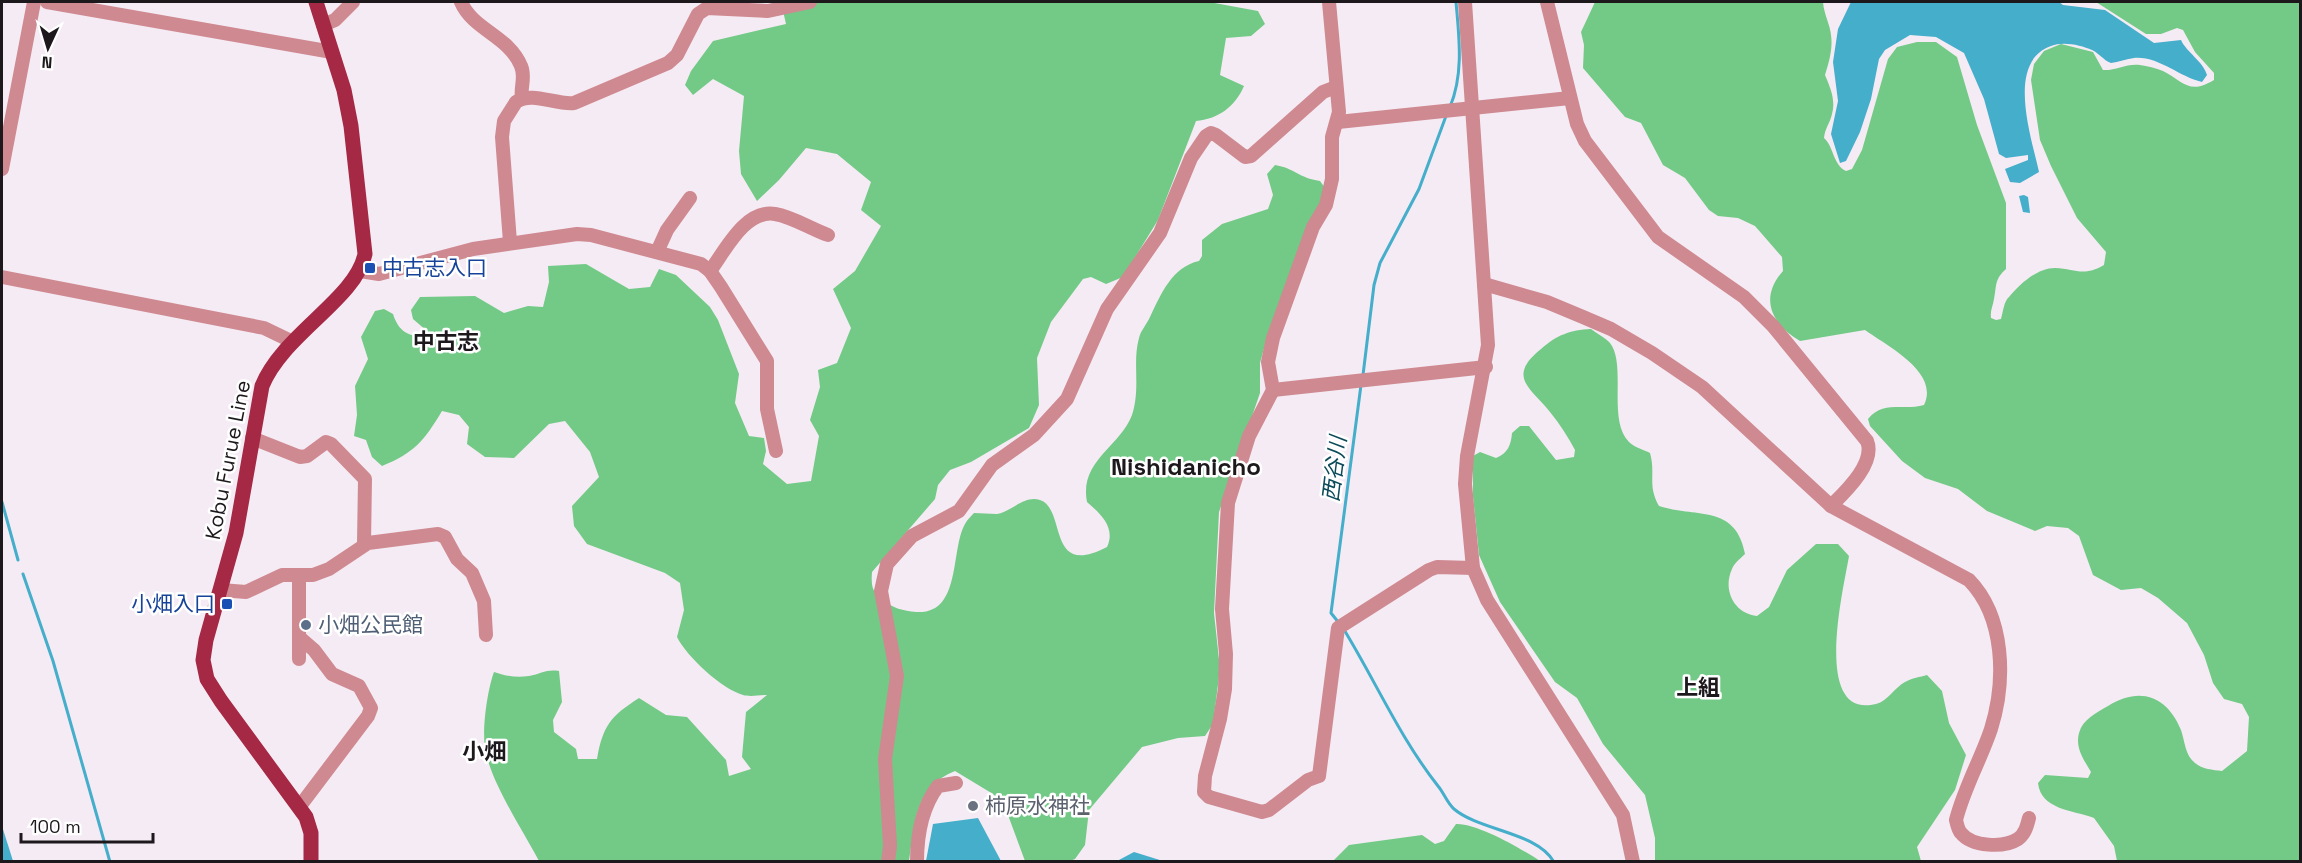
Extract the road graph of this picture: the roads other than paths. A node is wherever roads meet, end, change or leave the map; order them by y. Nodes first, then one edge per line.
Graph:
1 (34, 2) edge
2 (47, 2) edge
3 (316, 2) edge
4 (353, 2) edge
5 (461, 2) edge
6 (810, 2) edge
7 (1329, 2) edge
8 (1465, 2) edge
9 (1547, 2) edge
10 (323, 25) junction
11 (332, 52) junction
12 (1336, 87) junction
13 (522, 98) junction
14 (1570, 98) junction
15 (1472, 109) junction
16 (1338, 122) junction
17 (2, 169) edge
18 (690, 198) dead end
19 (828, 235) dead end
20 (510, 242) junction
21 (657, 252) junction
22 (360, 271) junction
23 (710, 271) junction
24 (2, 278) edge
25 (1484, 284) junction
26 (291, 342) junction
27 (1486, 366) junction
28 (1273, 390) junction
29 (252, 438) junction
30 (776, 451) dead end
31 (1831, 506) junction
32 (364, 544) junction
33 (1473, 568) junction
34 (298, 577) junction
35 (221, 590) junction
36 (486, 635) dead end
37 (299, 637) junction
38 (299, 659) dead end
39 (956, 783) dead end
40 (300, 806) junction
41 (2029, 818) dead end
42 (311, 861) edge
43 (888, 861) edge
44 (917, 861) edge
45 (1633, 861) edge

1 - 17 street
2 - 11 street
3 - 10 main road
4 - 10 street
5 - 13 street
6 - 13 street
7 - 12 street
8 - 15 street
9 - 14 street
10 - 11 main road
11 - 22 main road
12 - 16 street
12 - 43 street
13 - 20 street
14 - 15 street
14 - 31 street
15 - 16 street
15 - 25 street
16 - 28 street
18 - 21 street
19 - 23 street
20 - 21 street
20 - 22 street
21 - 23 street
22 - 26 main road, Kobu Furue Line
23 - 30 street
24 - 26 street
25 - 27 street
25 - 31 street
26 - 29 main road, Kobu Furue Line
27 - 28 street
27 - 33 street
28 - 33 street
29 - 32 street
29 - 35 main road, Kobu Furue Line
31 - 41 street
32 - 34 street
32 - 36 street
33 - 45 street
34 - 35 street
34 - 37 street
35 - 40 main road, Kobu Furue Line
37 - 38 street
37 - 40 street
39 - 44 street
40 - 42 main road, Kobu Furue Line

